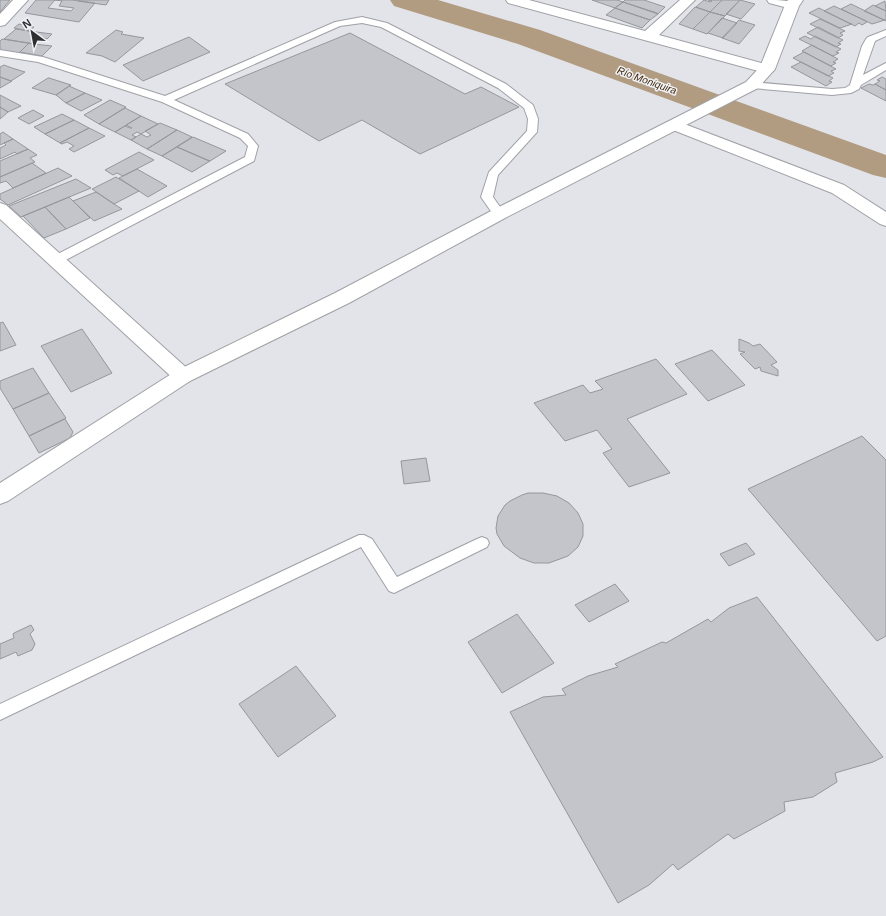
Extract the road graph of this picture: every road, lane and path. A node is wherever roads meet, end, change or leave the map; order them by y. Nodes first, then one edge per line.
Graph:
1 (21, 0) edge
2 (513, 0) edge
3 (561, 0) edge
4 (688, 0) edge
5 (774, 0) edge
6 (794, 2) edge
7 (548, 10) junction
8 (0, 22) edge
9 (886, 33) edge
10 (648, 37) junction
11 (0, 53) edge
12 (886, 66) edge
13 (767, 69) junction
14 (857, 82) junction
15 (752, 85) junction
16 (166, 100) junction
17 (682, 121) junction
18 (0, 209) edge
19 (500, 214) junction
20 (886, 220) edge
21 (56, 260) junction
22 (183, 376) junction
23 (0, 495) edge
24 (482, 543) dead end
25 (0, 712) edge

1 - 8 street
2 - 7 street
3 - 7 street
4 - 10 street
5 - 6 street
6 - 13 street
7 - 10 street
9 - 14 lane
10 - 13 street
11 - 16 lane
12 - 14 lane
13 - 15 street
14 - 15 lane
15 - 17 street
16 - 19 lane
16 - 21 lane
17 - 19 street
17 - 20 street
18 - 21 street
19 - 22 street
21 - 22 street
22 - 23 street
24 - 25 lane

